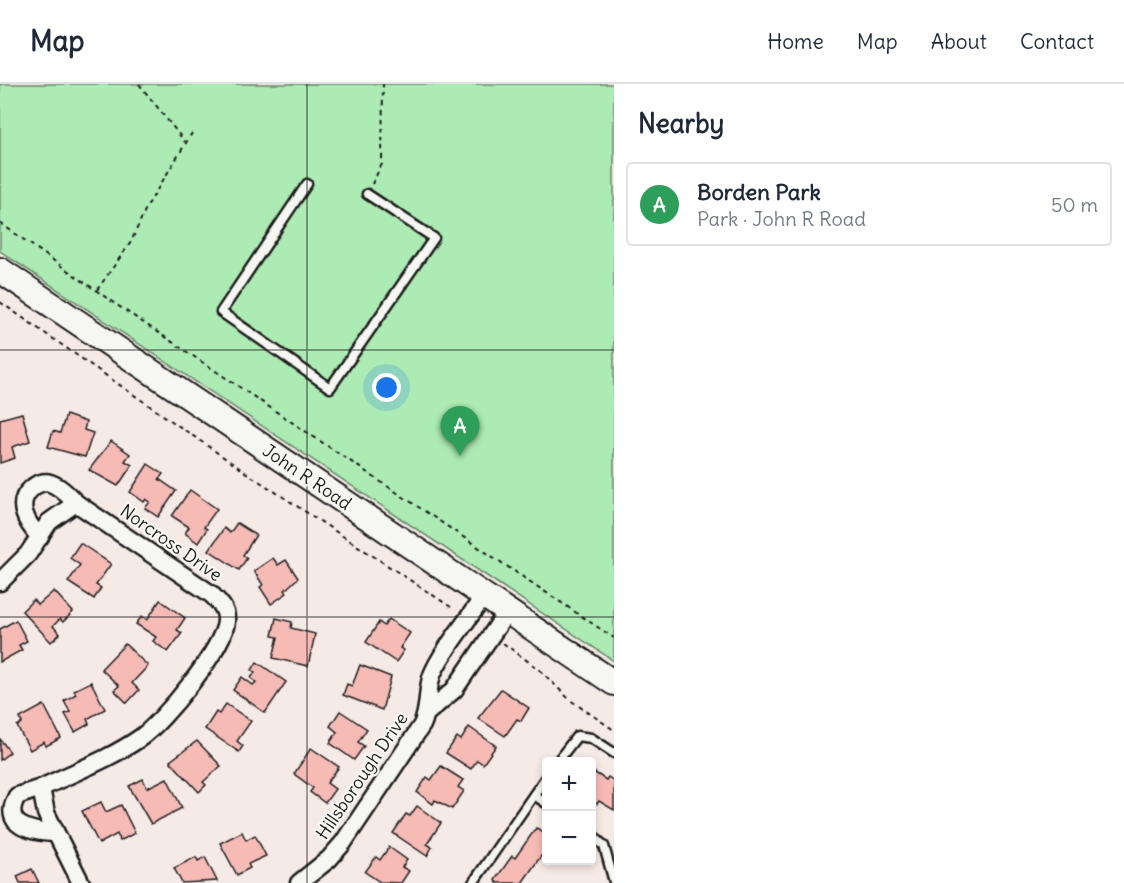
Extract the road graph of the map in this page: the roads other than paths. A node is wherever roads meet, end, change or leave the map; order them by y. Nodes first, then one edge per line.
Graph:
1 (307, 184) dead end
2 (367, 194) road end
3 (0, 270) edge
4 (76, 503) junction
5 (40, 537) junction
6 (0, 582) edge
7 (483, 597) junction
8 (507, 612) junction
9 (614, 683) edge
10 (428, 712) junction
11 (614, 753) edge
12 (561, 757) edge
13 (542, 783) edge
14 (41, 788) junction
15 (534, 795) junction
16 (542, 800) edge
17 (54, 834) junction
18 (596, 839) edge
19 (614, 882) edge
20 (81, 883) edge
21 (299, 883) edge
22 (473, 883) edge

1 - 2 lane
3 - 7 main road, John R Road
4 - 5 street
4 - 5 street, Norcross Drive
4 - 14 street, Norcross Drive
5 - 6 street
7 - 8 main road, John R Road
7 - 10 street, Hillsborough Drive
8 - 9 main road, John R Road
8 - 10 street, Hillsborough Drive
10 - 21 street, Hillsborough Drive
11 - 12 lane
13 - 15 lane
14 - 17 street
14 - 17 street, Norcross Drive
15 - 16 lane
15 - 22 lane
17 - 20 street
18 - 19 lane

